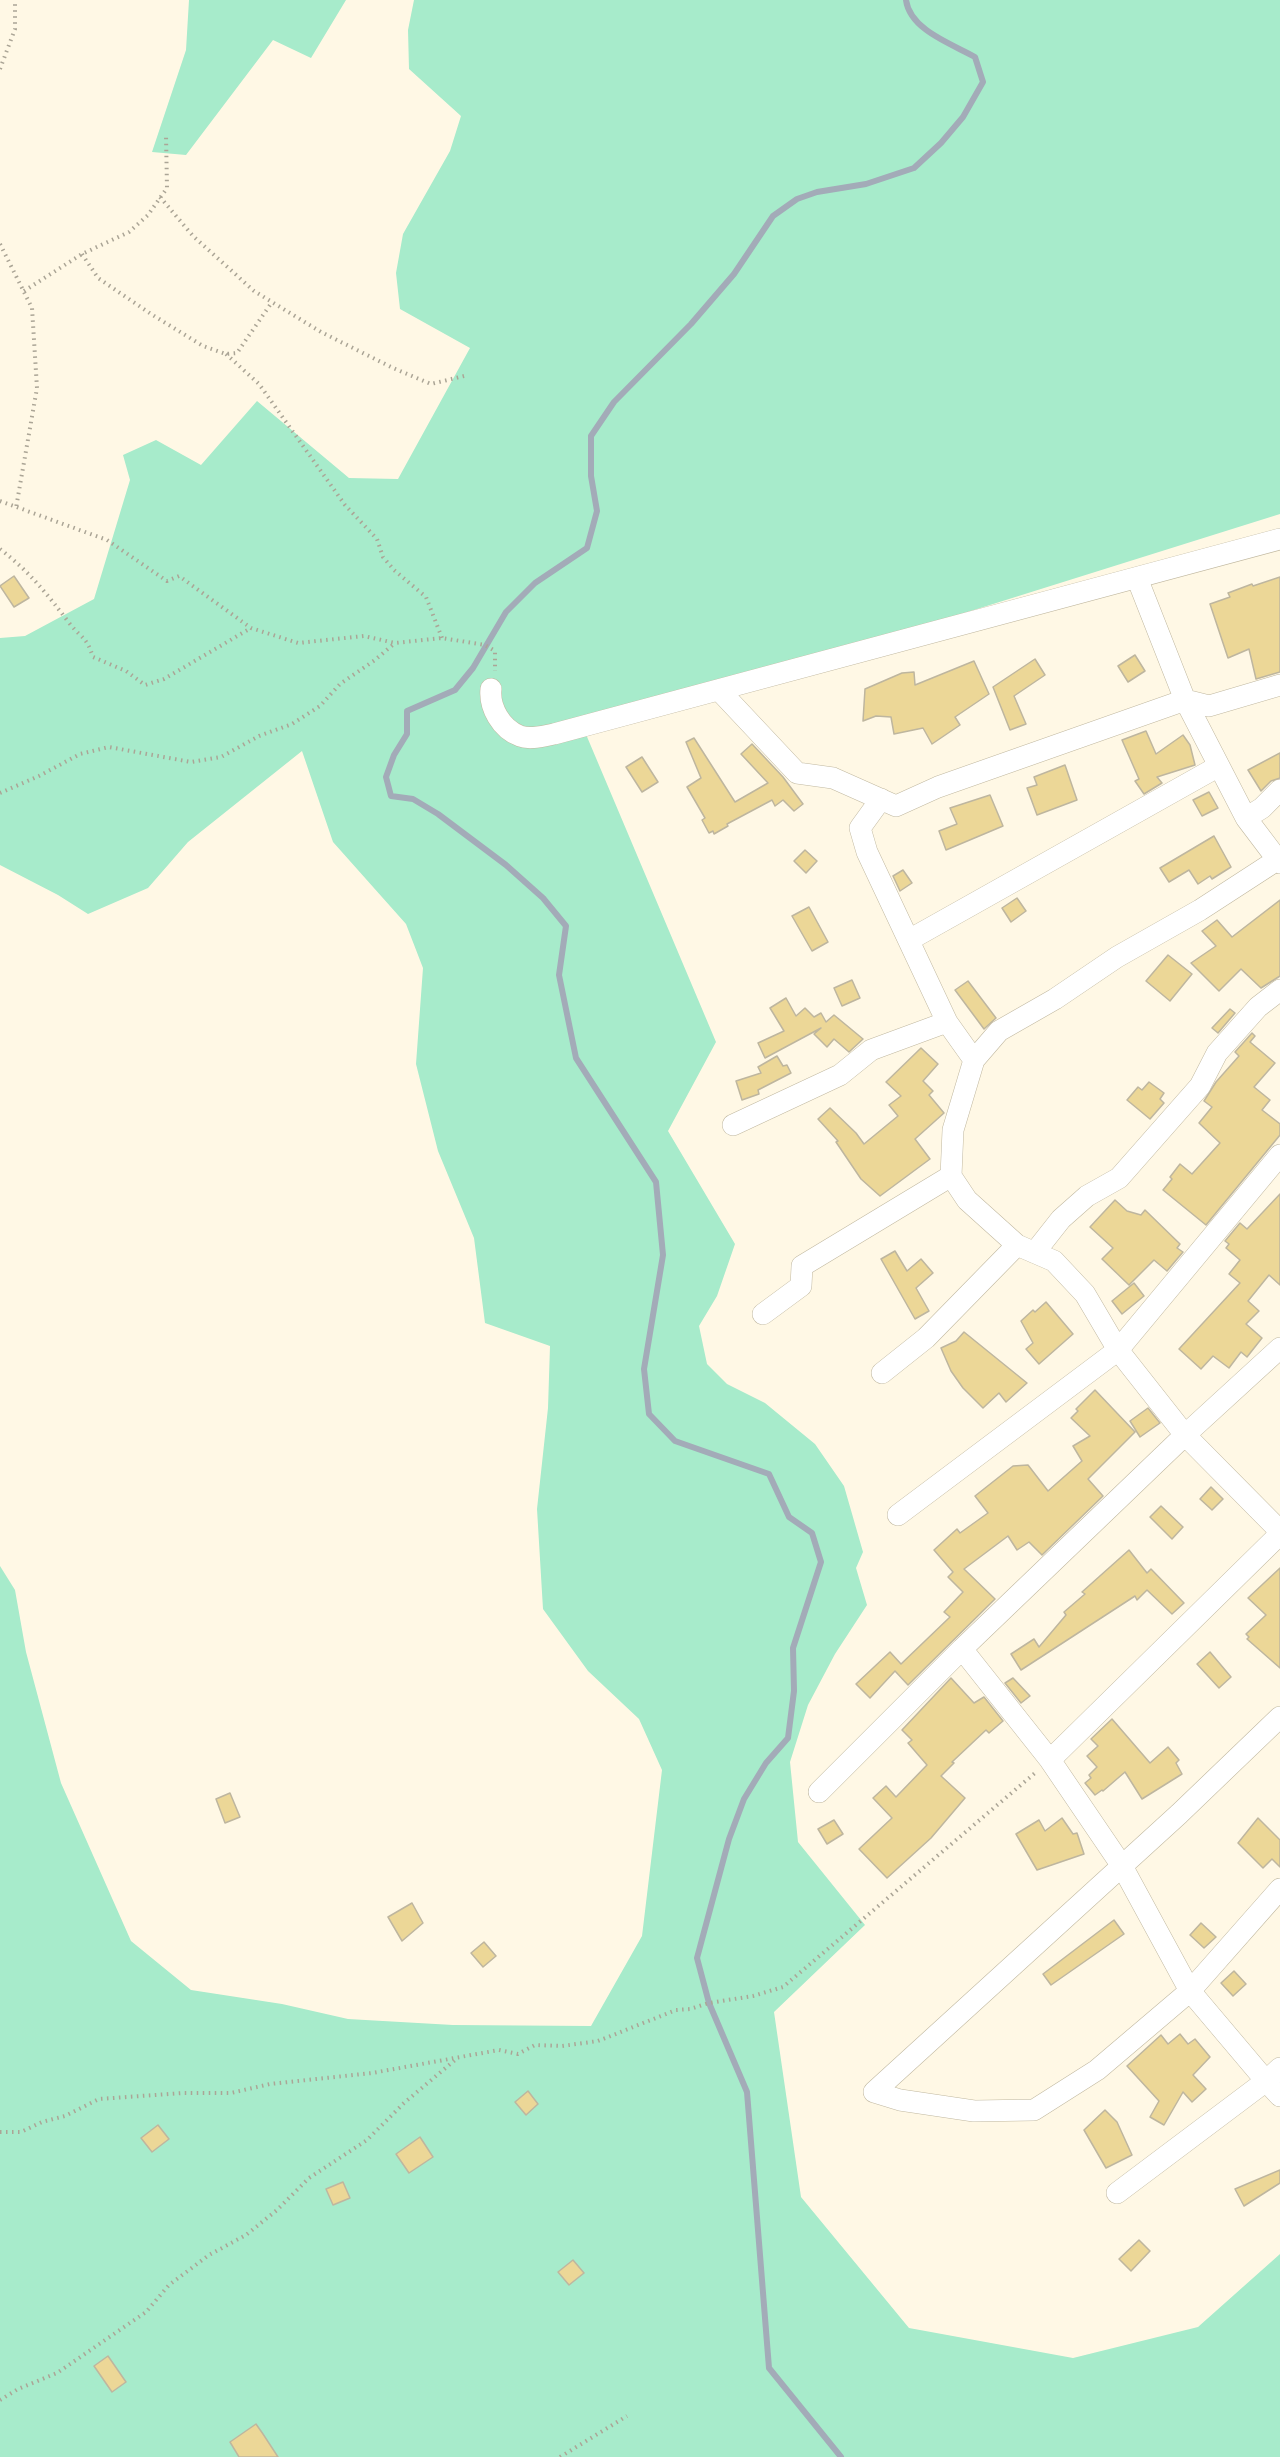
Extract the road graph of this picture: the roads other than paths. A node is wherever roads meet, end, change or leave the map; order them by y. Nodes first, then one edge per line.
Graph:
1 (1280, 539) edge
2 (1137, 578) junction
3 (1280, 685) edge
4 (491, 689) road end
5 (719, 690) junction
6 (1185, 700) junction
7 (1219, 766) junction
8 (1280, 790) edge
9 (881, 799) junction
10 (1246, 818) junction
11 (1279, 862) edge
12 (909, 940) junction
13 (1280, 990) edge
14 (947, 1022) junction
15 (974, 1060) junction
16 (733, 1125) dead end
17 (1280, 1155) edge
18 (951, 1176) junction
19 (1026, 1249) junction
20 (763, 1314) dead end
21 (1280, 1348) edge
22 (1118, 1350) junction
23 (882, 1373) dead end
24 (1185, 1435) junction
25 (898, 1515) dead end
26 (1280, 1533) edge
27 (962, 1649) junction
28 (1280, 1717) edge
29 (1050, 1761) junction
30 (819, 1792) dead end
31 (1122, 1866) junction
32 (1280, 1889) edge
33 (1190, 1991) junction
34 (1275, 2082) edge
35 (1117, 2193) dead end

1 - 2 street
2 - 5 street
2 - 6 street
3 - 6 street
4 - 5 street
5 - 9 street
6 - 7 street
6 - 9 street
7 - 10 street
7 - 12 street
8 - 10 street
9 - 12 street
10 - 11 street
11 - 15 street
12 - 14 street
13 - 19 street
14 - 15 street
14 - 16 street
15 - 18 street
17 - 22 street
18 - 19 street
18 - 20 street
19 - 22 street
19 - 23 street
21 - 24 street
22 - 24 street
22 - 25 street
24 - 26 street
24 - 27 street
26 - 29 street
27 - 29 street
27 - 30 street
28 - 31 street
29 - 31 street
31 - 33 street
31 - 33 street
32 - 33 street
33 - 34 street
34 - 35 street

